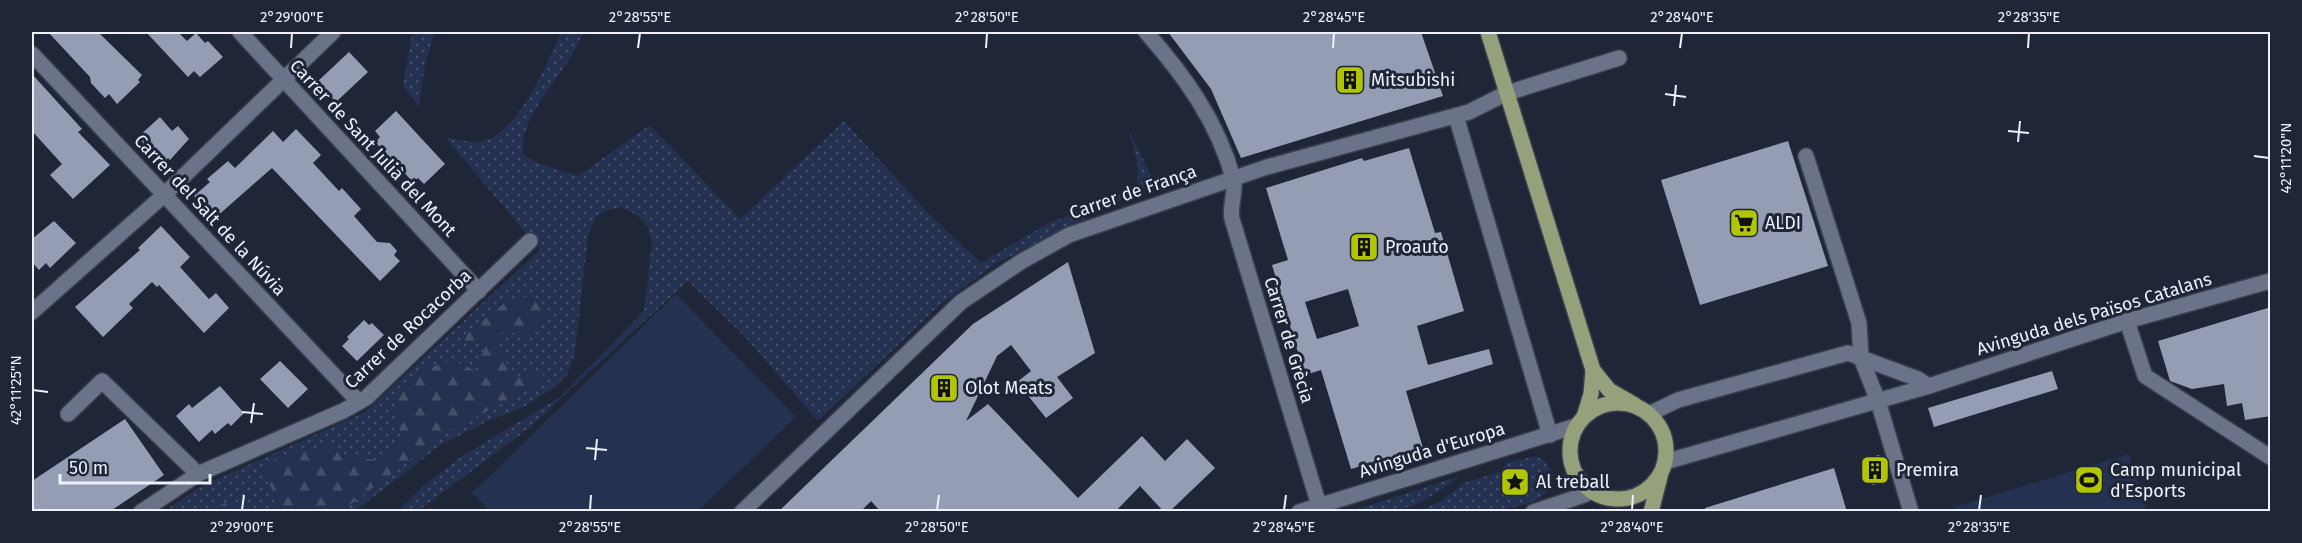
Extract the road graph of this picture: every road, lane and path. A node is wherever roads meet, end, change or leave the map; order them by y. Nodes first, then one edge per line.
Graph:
1 (240, 32) edge
2 (333, 32) edge
3 (1146, 32) edge
4 (1488, 32) edge
5 (32, 54) edge
6 (1619, 58) dead end
7 (283, 80) junction
8 (1507, 93) junction
9 (1456, 116) junction
10 (1806, 156) dead end
11 (1233, 178) junction
12 (164, 195) junction
13 (530, 241) dead end
14 (2271, 281) edge
15 (479, 291) junction
16 (35, 304) edge
17 (2127, 321) junction
18 (1861, 358) junction
19 (1593, 370) junction
20 (1929, 386) junction
21 (1878, 401) junction
22 (359, 402) junction
23 (1635, 405) junction
24 (68, 414) dead end
25 (1649, 414) junction
26 (1580, 422) junction
27 (1550, 435) junction
28 (2271, 457) edge
29 (1663, 468) junction
30 (198, 474) junction
31 (1590, 490) junction
32 (1605, 497) junction
33 (1320, 508) edge
34 (141, 512) edge
35 (742, 512) edge
36 (1299, 512) edge
37 (1533, 512) edge
38 (1620, 512) edge
39 (1651, 512) edge
40 (1911, 512) edge

1 - 7 street, Carrer de Sant Julià del Mont
2 - 7 street
3 - 11 street
4 - 8 main road
5 - 12 street, Carrer del Salt de la Núvia
6 - 8 street, Carrer de França
7 - 12 street
7 - 15 street, Carrer de Sant Julià del Mont
8 - 9 street, Carrer de França
8 - 19 main road
9 - 11 street, Carrer de França
9 - 27 street
10 - 18 street
11 - 33 street, Carrer de Grècia
11 - 35 street, Carrer de França
12 - 16 street
12 - 22 street, Carrer del Salt de la Núvia
13 - 15 street, Carrer de Rocacorba
14 - 17 street, Avinguda dels Països Catalans
15 - 22 street, Carrer de Rocacorba
17 - 20 street, Avinguda dels Països Catalans
17 - 28 street
18 - 20 street
18 - 21 street
18 - 25 street
19 - 23 main road
19 - 26 main road
20 - 21 street, Avinguda dels Països Catalans
21 - 29 street, Avinguda dels Països Catalans
21 - 40 street
22 - 30 street, Carrer de Rocacorba
23 - 25 main road
23 - 26 main road
24 - 30 street
25 - 29 main road
26 - 27 street, Avinguda d'Europa
26 - 31 main road
27 - 33 street, Avinguda d'Europa
29 - 32 main road
29 - 39 main road
30 - 34 street, Carrer de Rocacorba
31 - 32 main road
31 - 37 street
32 - 38 main road
33 - 36 street, Avinguda d'Europa

